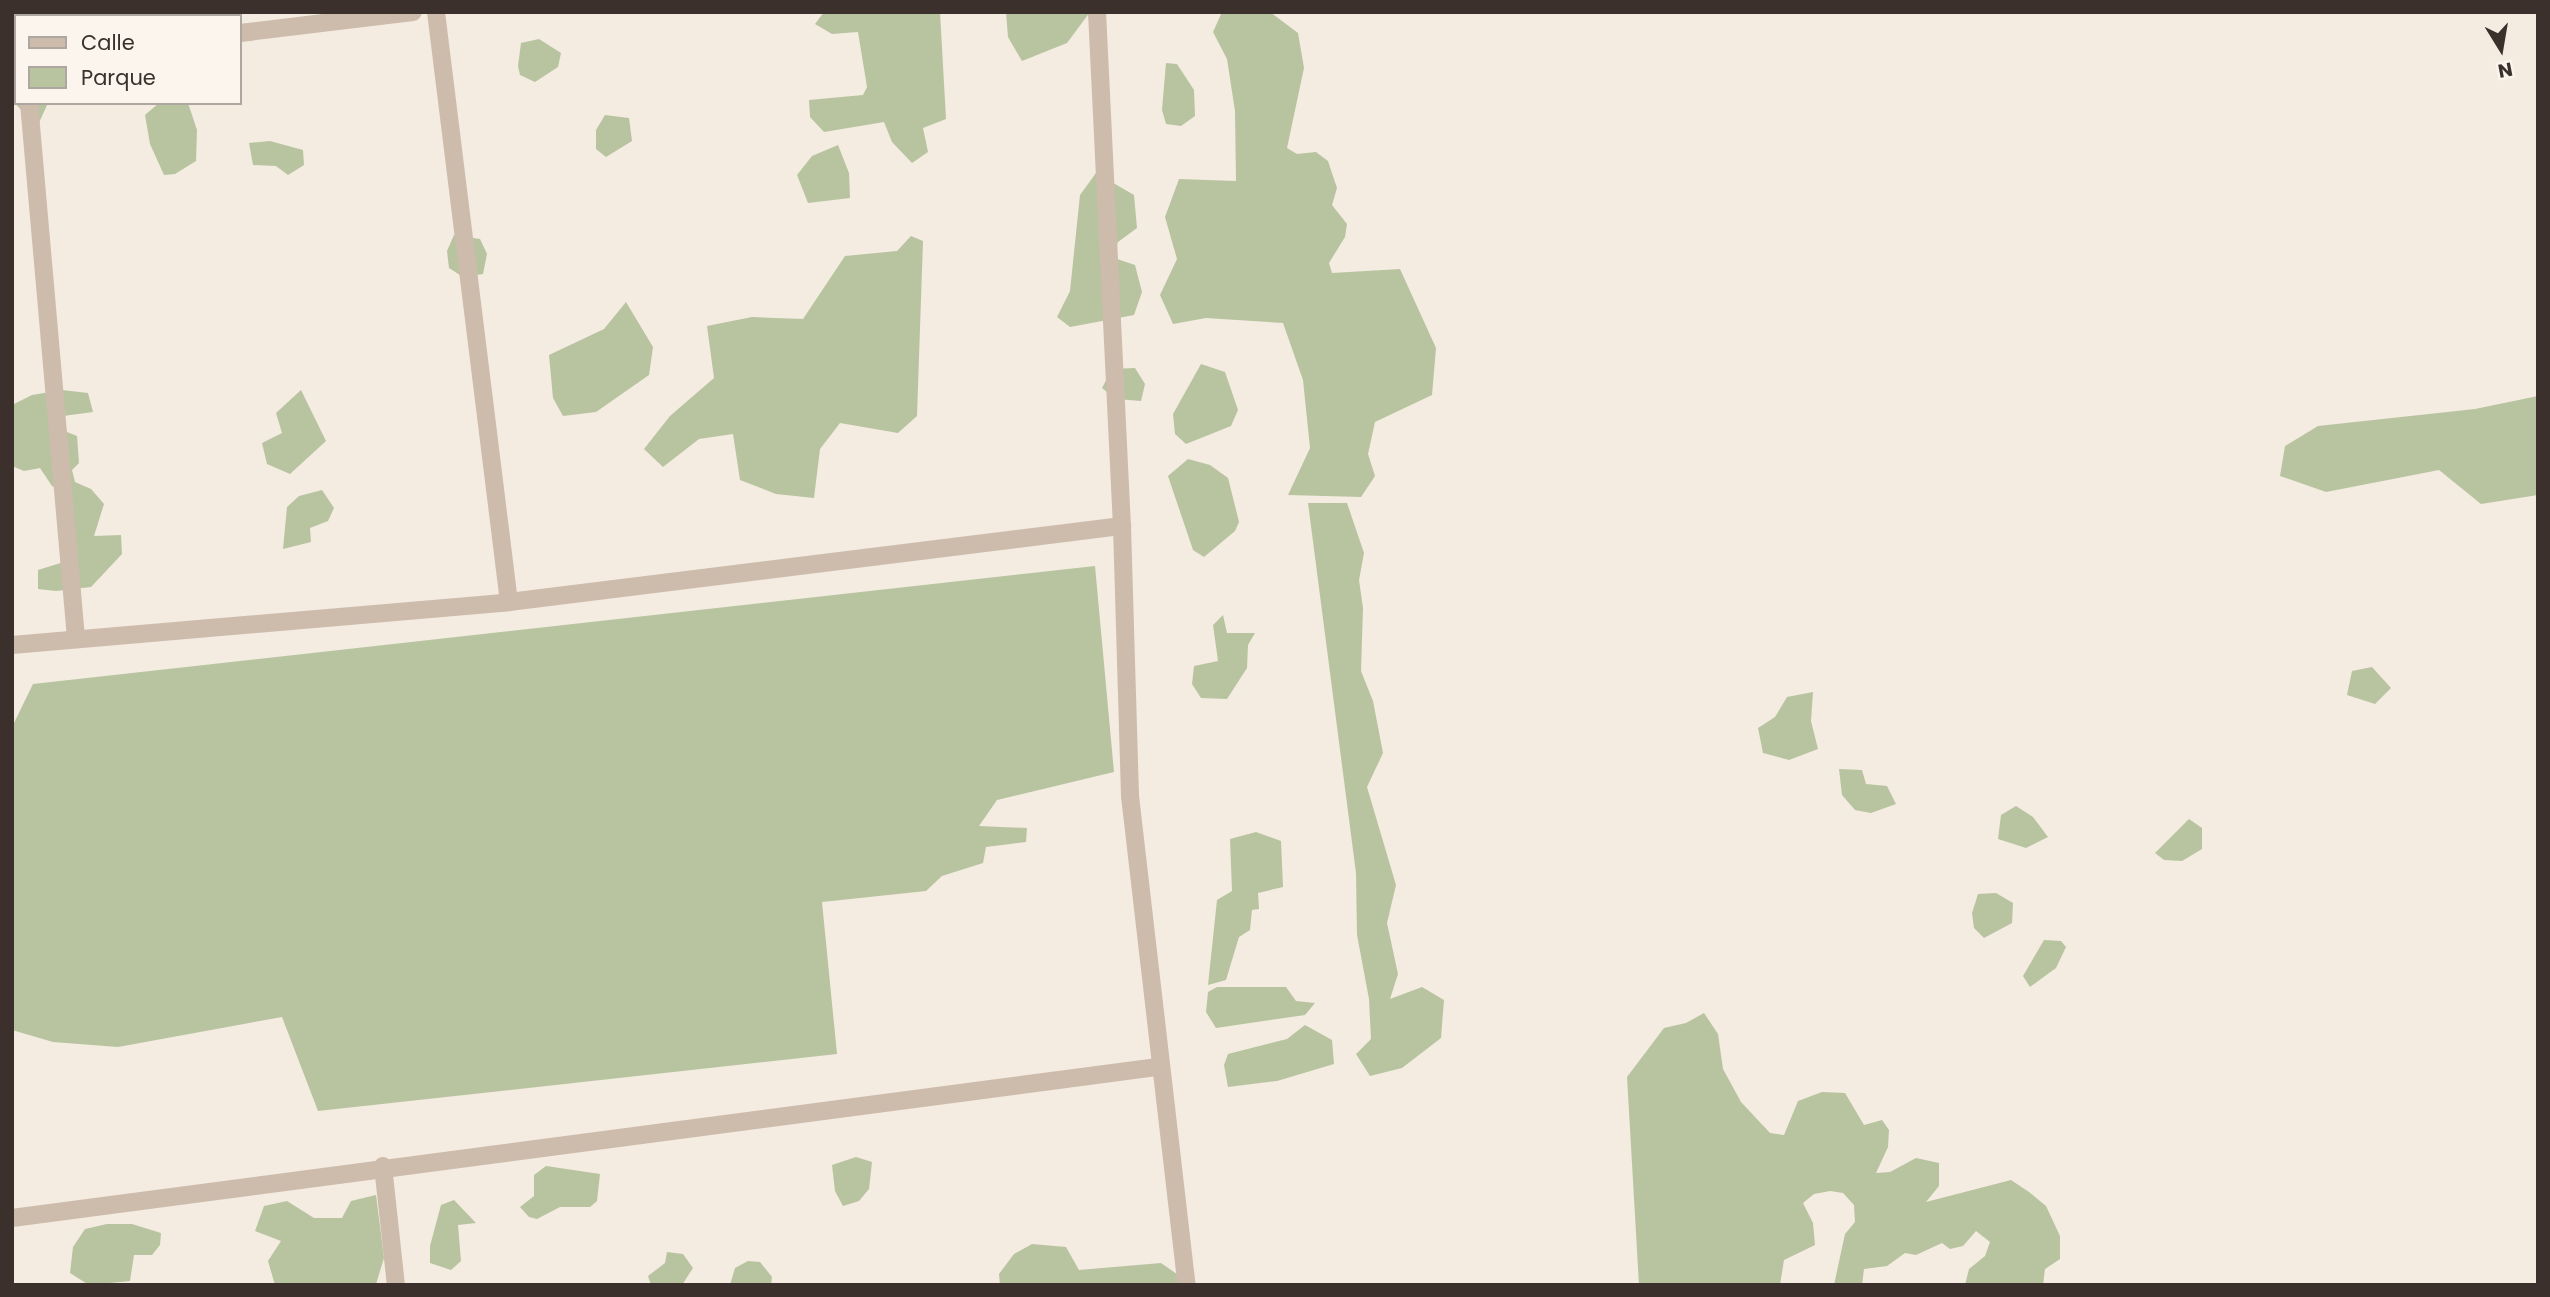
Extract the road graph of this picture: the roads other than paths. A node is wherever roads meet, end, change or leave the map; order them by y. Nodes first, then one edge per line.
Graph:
1 (413, 12) edge
2 (436, 12) edge
3 (1097, 12) edge
4 (242, 33) edge
5 (29, 105) edge
6 (1122, 526) junction
7 (509, 602) junction
8 (76, 638) junction
9 (12, 645) edge
10 (1158, 1067) junction
11 (383, 1166) junction
12 (12, 1218) edge
13 (396, 1285) edge
14 (1187, 1285) edge

1 - 4 street
2 - 7 street
3 - 6 street
5 - 8 street
6 - 7 street
6 - 10 street
7 - 8 street
8 - 9 street
10 - 11 street
10 - 14 street
11 - 12 street
11 - 13 street

